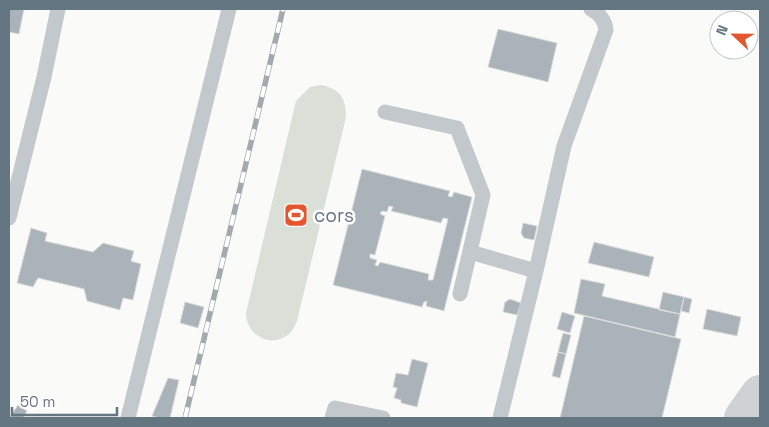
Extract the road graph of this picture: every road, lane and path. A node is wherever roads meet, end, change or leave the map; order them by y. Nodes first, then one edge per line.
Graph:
1 (58, 9) edge
2 (229, 9) edge
3 (591, 9) edge
4 (385, 112) dead end
5 (9, 218) edge
6 (470, 252) junction
7 (536, 270) junction
8 (460, 294) dead end
9 (128, 418) edge
10 (332, 418) edge
11 (383, 418) edge
12 (500, 418) edge

1 - 5 lane
2 - 9 lane
3 - 7 lane
4 - 6 lane
6 - 7 lane
6 - 8 lane
7 - 12 lane
10 - 11 lane

